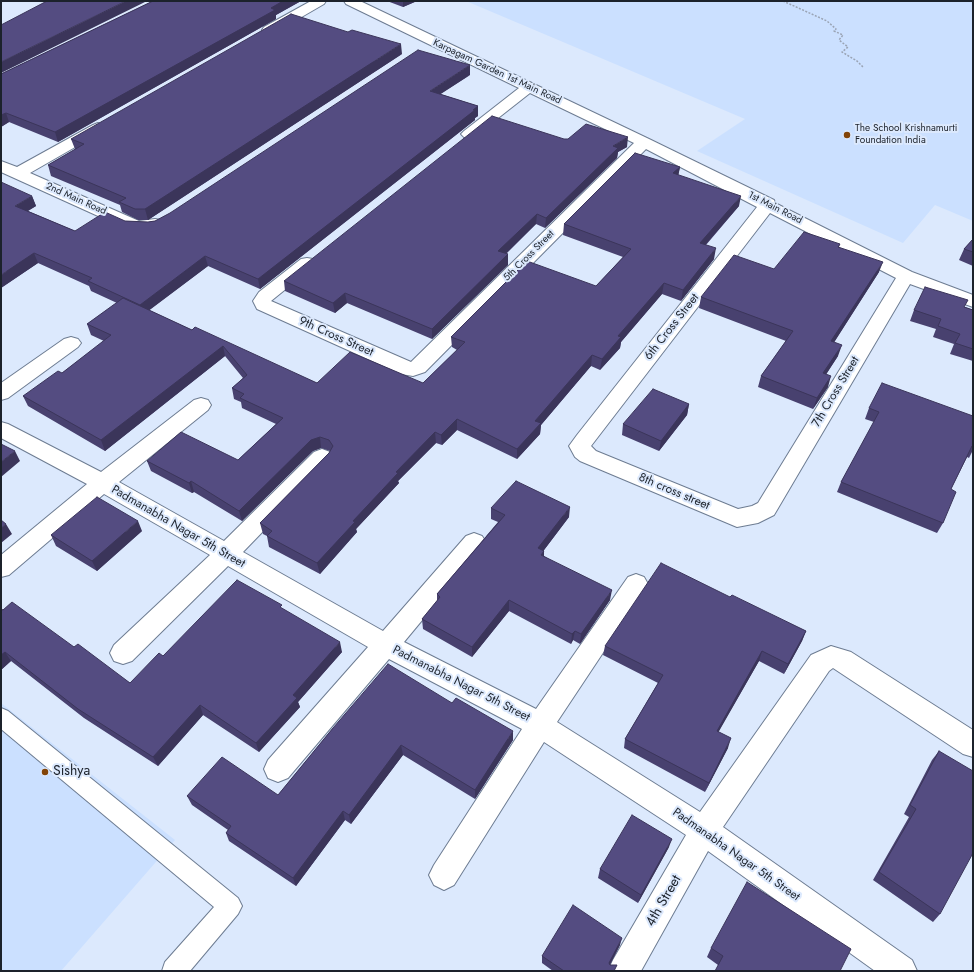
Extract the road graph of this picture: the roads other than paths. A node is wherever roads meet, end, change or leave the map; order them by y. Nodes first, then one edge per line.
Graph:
1 (320, 1) edge
2 (350, 1) edge
3 (258, 36) edge
4 (432, 42) junction
5 (419, 50) edge
6 (529, 87) junction
7 (108, 122) edge
8 (644, 142) junction
9 (455, 145) edge
10 (1, 166) edge
11 (19, 173) junction
12 (768, 204) junction
13 (166, 218) edge
14 (320, 253) edge
15 (906, 276) junction
16 (973, 301) edge
17 (71, 343) dead end
18 (413, 369) joint
19 (1, 393) edge
20 (200, 405) dead end
21 (1, 429) edge
22 (583, 452) joint
23 (322, 457) dead end
24 (103, 483) junction
25 (766, 509) joint
26 (474, 542) dead end
27 (225, 555) junction
28 (1, 568) edge
29 (636, 584) dead end
30 (386, 645) junction
31 (123, 653) dead end
32 (1, 717) edge
33 (540, 725) junction
34 (973, 745) edge
35 (278, 769) dead end
36 (704, 831) junction
37 (444, 876) dead end
38 (174, 971) edge
39 (624, 971) edge
40 (901, 971) edge

1 - 3 street
2 - 4 street, Karpagam Garden 1st Main Road
4 - 5 street
4 - 6 street, Karpagam Garden 1st Main Road
6 - 8 street, Karpagam Garden 1st Main Road
6 - 9 street
7 - 11 street
8 - 12 street, 1st Main Road
8 - 18 street, 5th Cross Street
10 - 11 street, 2nd Main Road
11 - 13 street, 2nd Main Road
12 - 15 street, 1st Main Road
12 - 22 street, 6th Cross Street
14 - 18 street, 9th Cross Street
15 - 16 street, 1st Main Road
15 - 25 street, 7th Cross Street
17 - 19 street
20 - 24 street
21 - 24 street, Padmanabha Nagar 5th Street
22 - 25 street, 8th cross street
23 - 27 street
24 - 27 street, Padmanabha Nagar 5th Street
24 - 28 street
26 - 30 street
27 - 30 street, Padmanabha Nagar 5th Street
27 - 31 street
29 - 33 street
30 - 33 street, Padmanabha Nagar 5th Street
30 - 35 street
32 - 38 lane
33 - 36 street, Padmanabha Nagar 5th Street
33 - 37 street
34 - 36 street, 4th Street
36 - 39 street, 4th Street
36 - 40 street, Padmanabha Nagar 5th Street

